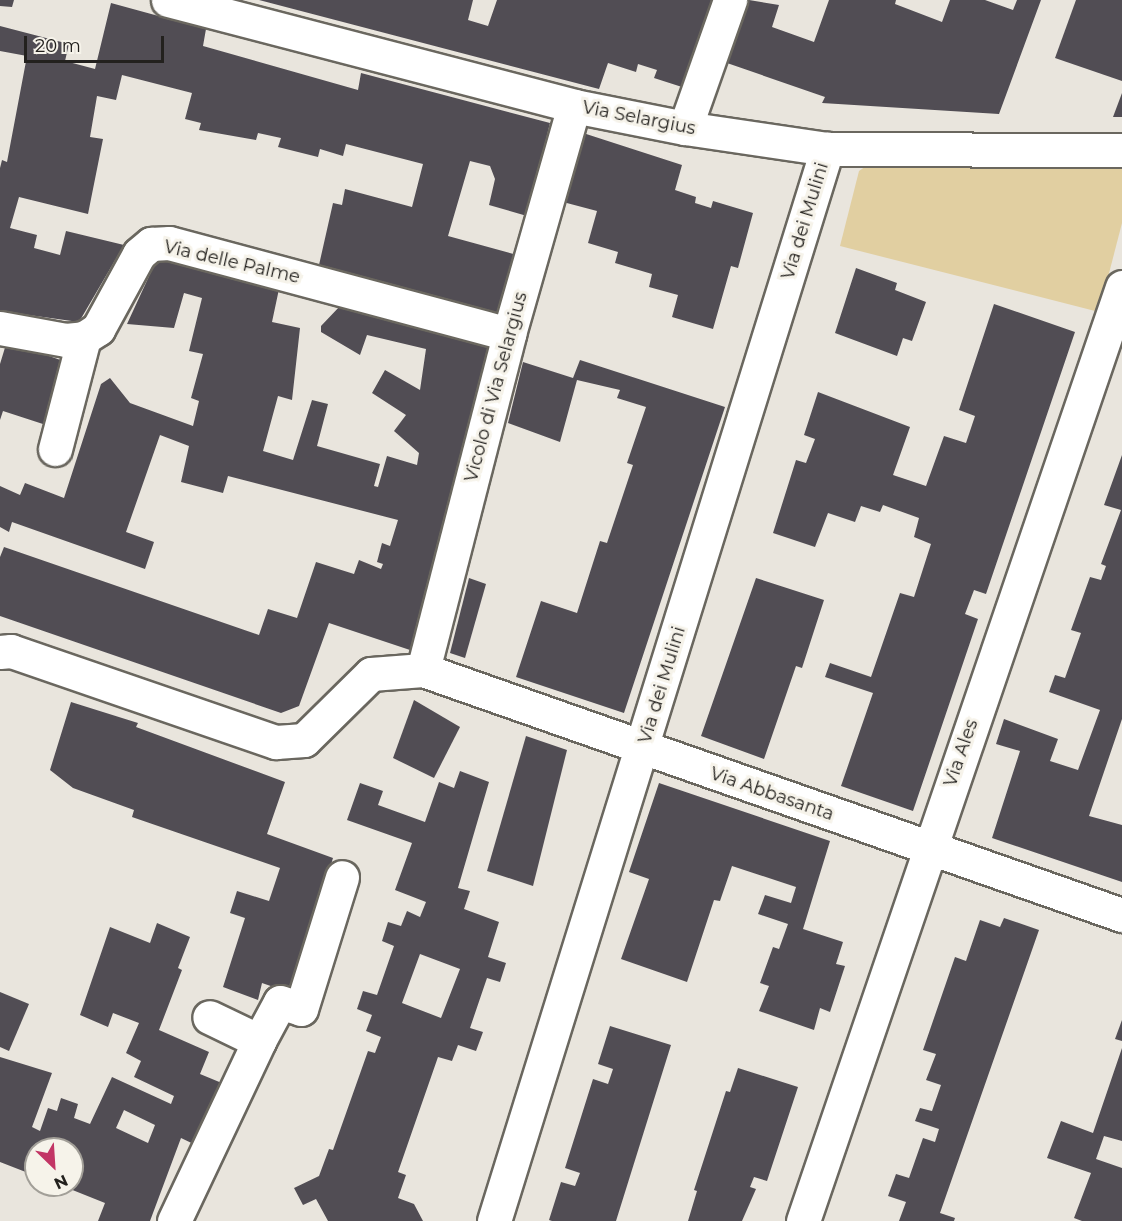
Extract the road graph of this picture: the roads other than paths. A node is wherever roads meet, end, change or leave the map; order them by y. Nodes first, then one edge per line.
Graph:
1 (168, 0) edge
2 (730, 0) edge
3 (574, 106) junction
4 (685, 128) junction
5 (827, 149) junction
6 (1122, 150) edge
7 (1122, 287) edge
8 (0, 328) edge
9 (509, 334) junction
10 (84, 338) junction
11 (55, 449) dead end
12 (0, 652) edge
13 (423, 670) junction
14 (642, 749) junction
15 (928, 848) junction
16 (342, 877) dead end
17 (1122, 915) edge
18 (209, 1017) dead end
19 (259, 1041) junction
20 (174, 1221) edge
21 (494, 1221) edge
22 (803, 1221) edge

1 - 3 street, Via Selargius
2 - 4 street
3 - 4 street, Via Selargius
3 - 9 street, Vicolo di Via Selargius
4 - 5 street, Via Selargius
5 - 6 street, Via Selargius
5 - 14 street, Via dei Mulini
7 - 15 street, Via Ales
8 - 10 street
9 - 10 street, Via delle Palme
9 - 13 street, Vicolo di Via Selargius
10 - 11 street
12 - 13 street
13 - 14 street, Via Abbasanta
14 - 15 street, Via Abbasanta
14 - 21 street, Via dei Mulini
15 - 17 street, Via Abbasanta
15 - 22 street, Via Ales
16 - 19 street
18 - 19 street
19 - 20 street

